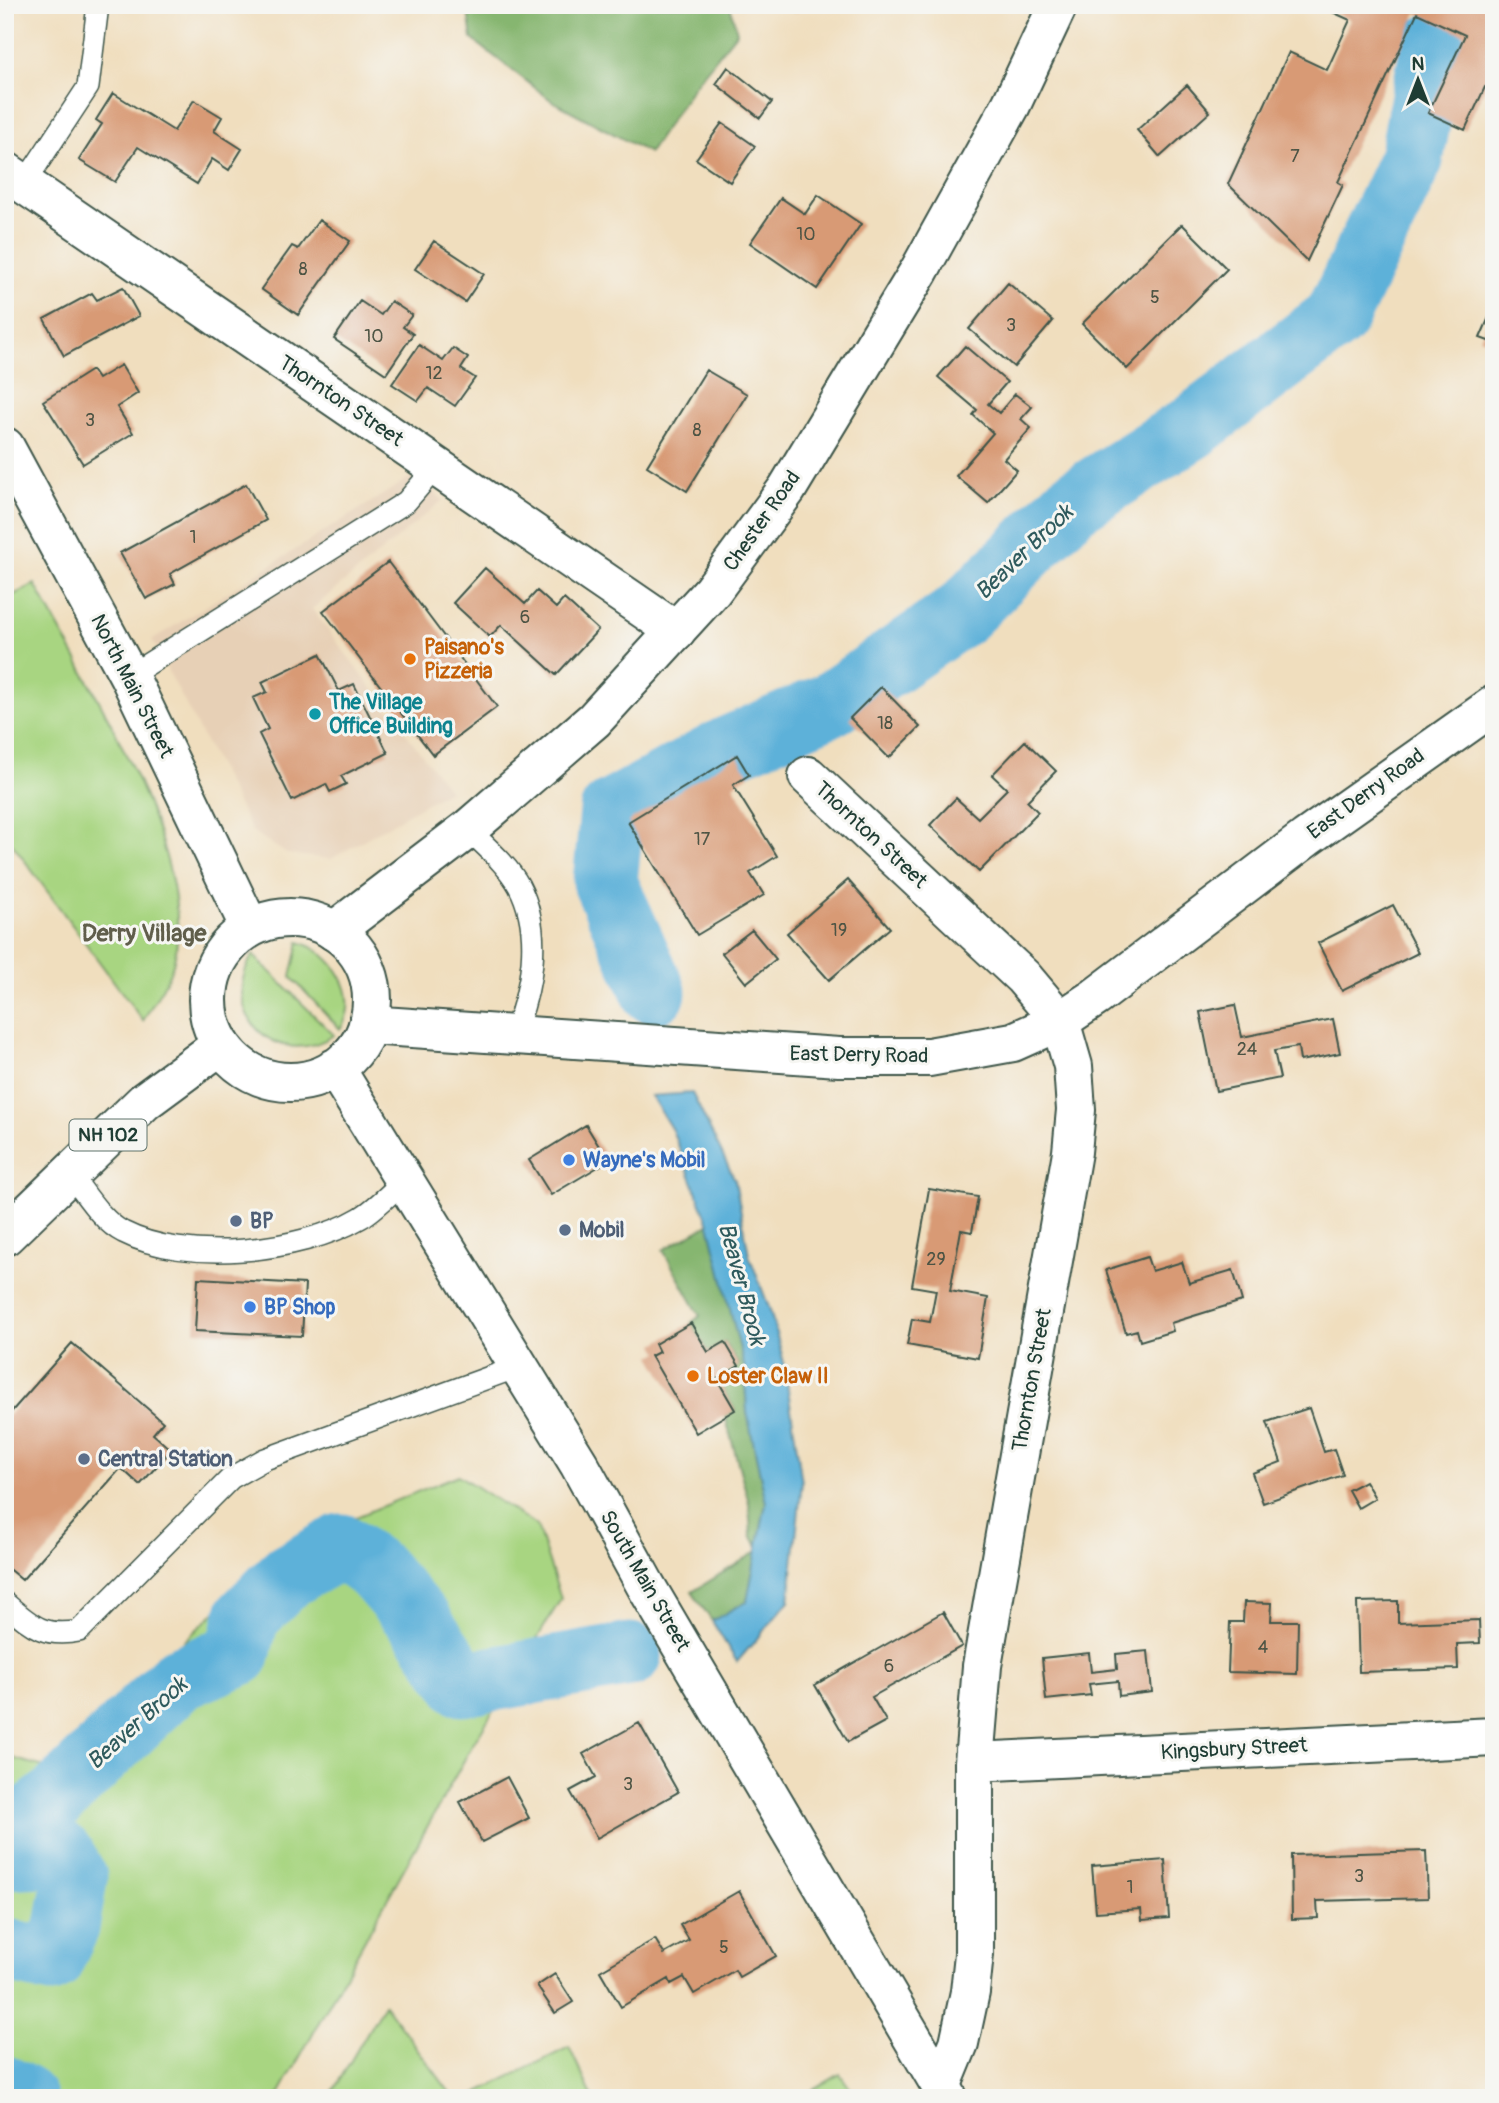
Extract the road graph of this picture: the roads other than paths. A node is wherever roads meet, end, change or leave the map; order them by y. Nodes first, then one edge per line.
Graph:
1 (98, 5) edge
2 (1058, 5) edge
3 (15, 177) edge
4 (5, 447) edge
5 (436, 467) junction
6 (676, 631) junction
7 (129, 676) junction
8 (1494, 705) edge
9 (808, 776) dead end
10 (468, 829) junction
11 (250, 928) junction
12 (334, 931) junction
13 (1060, 1021) junction
14 (368, 1025) junction
15 (513, 1035) junction
16 (222, 1045) junction
17 (335, 1068) junction
18 (69, 1173) junction
19 (405, 1180) junction
20 (5, 1236) edge
21 (520, 1366) junction
22 (5, 1603) edge
23 (1494, 1737) edge
24 (974, 1762) junction
25 (944, 2092) edge

1 - 3 lane
2 - 6 street, Chester Road
3 - 5 street, Thornton Street
4 - 7 street, North Main Street
5 - 6 street, Thornton Street
5 - 7 lane
6 - 10 street, Chester Road
7 - 11 street, North Main Street
8 - 13 street, East Derry Road
9 - 13 street, Thornton Street
10 - 12 street, Chester Road
10 - 15 lane
11 - 12 street
11 - 16 street
12 - 14 street
13 - 15 street, East Derry Road
13 - 24 street, Thornton Street
14 - 15 street, East Derry Road
14 - 17 street
16 - 17 street
16 - 18 street, NH 102
17 - 19 street, South Main Street
18 - 19 lane
18 - 20 street, NH 102
19 - 21 street, South Main Street
21 - 22 lane
21 - 25 street, South Main Street
23 - 24 street, Kingsbury Street
24 - 25 street, Thornton Street

